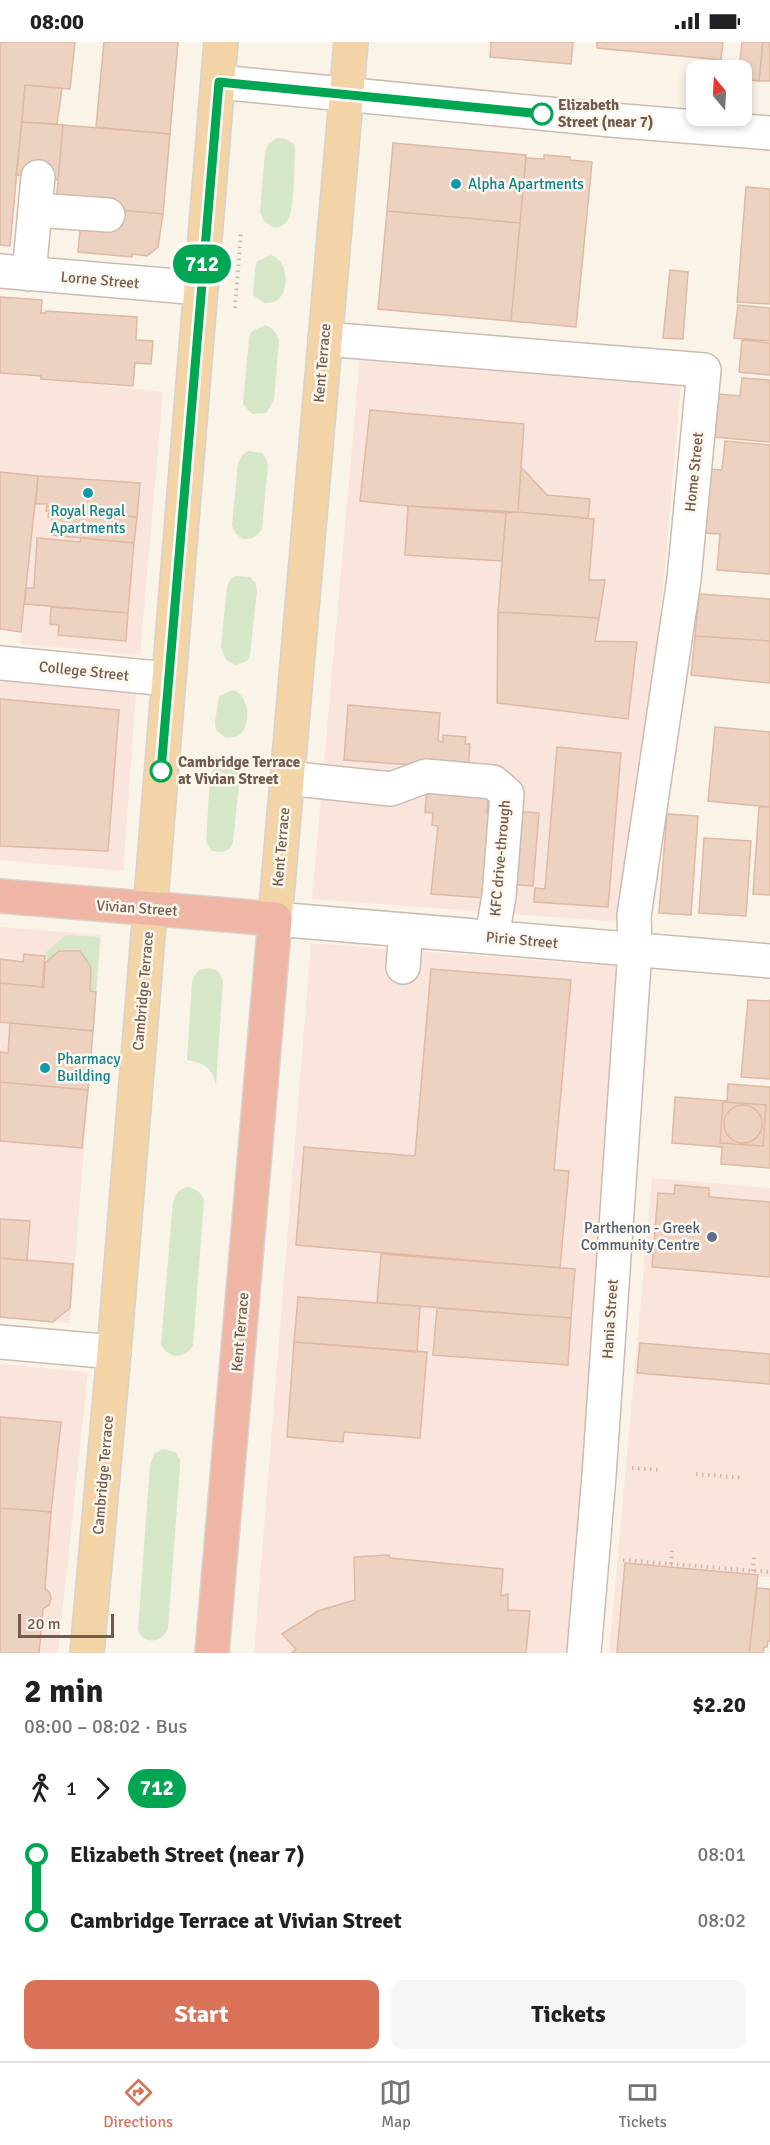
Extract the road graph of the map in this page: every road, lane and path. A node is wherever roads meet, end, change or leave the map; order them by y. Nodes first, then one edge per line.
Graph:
1 (221, 42) edge
2 (351, 42) edge
3 (219, 82) junction
4 (345, 95) junction
5 (770, 133) edge
6 (38, 177) dead end
7 (45, 210) junction
8 (108, 215) dead end
9 (14, 272) edge
10 (200, 288) junction
11 (324, 339) junction
12 (0, 663) edge
13 (168, 679) junction
14 (287, 778) junction
15 (0, 897) edge
16 (150, 908) junction
17 (275, 919) junction
18 (406, 930) junction
19 (492, 937) junction
20 (635, 949) junction
21 (770, 961) edge
22 (403, 967) dead end
23 (0, 1342) edge
24 (114, 1352) junction
25 (696, 1473) dead end
26 (743, 1478) dead end
27 (672, 1549) dead end
28 (754, 1556) dead end
29 (593, 1557) junction
30 (671, 1564) junction
31 (753, 1571) junction
32 (770, 1572) edge
33 (87, 1653) edge
34 (212, 1653) edge
35 (584, 1653) edge

1 - 3 main road, Cambridge Terrace
2 - 4 main road, Kent Terrace
3 - 4 street
3 - 10 main road, Cambridge Terrace
4 - 5 street
4 - 11 main road, Kent Terrace
6 - 7 street
7 - 8 street
7 - 9 street
9 - 10 street, Lorne Street
10 - 13 main road, Cambridge Terrace
11 - 14 main road, Kent Terrace
11 - 20 street, Home Street
12 - 13 street, College Street
13 - 16 main road, Cambridge Terrace
14 - 17 main road, Kent Terrace
14 - 19 street, KFC drive-through
15 - 16 highway, Vivian Street
16 - 17 highway, Vivian Street
16 - 24 main road, Cambridge Terrace
17 - 18 street, Pirie Street
17 - 34 highway, Kent Terrace
18 - 19 street, Pirie Street
18 - 22 street
19 - 20 street, Pirie Street
20 - 21 street, Pirie Street
20 - 29 street, Hania Street
23 - 24 street
24 - 33 main road, Cambridge Terrace
25 - 26 path
27 - 30 path
28 - 31 path
29 - 30 path
29 - 35 street, Hania Street
30 - 31 path
31 - 32 path

